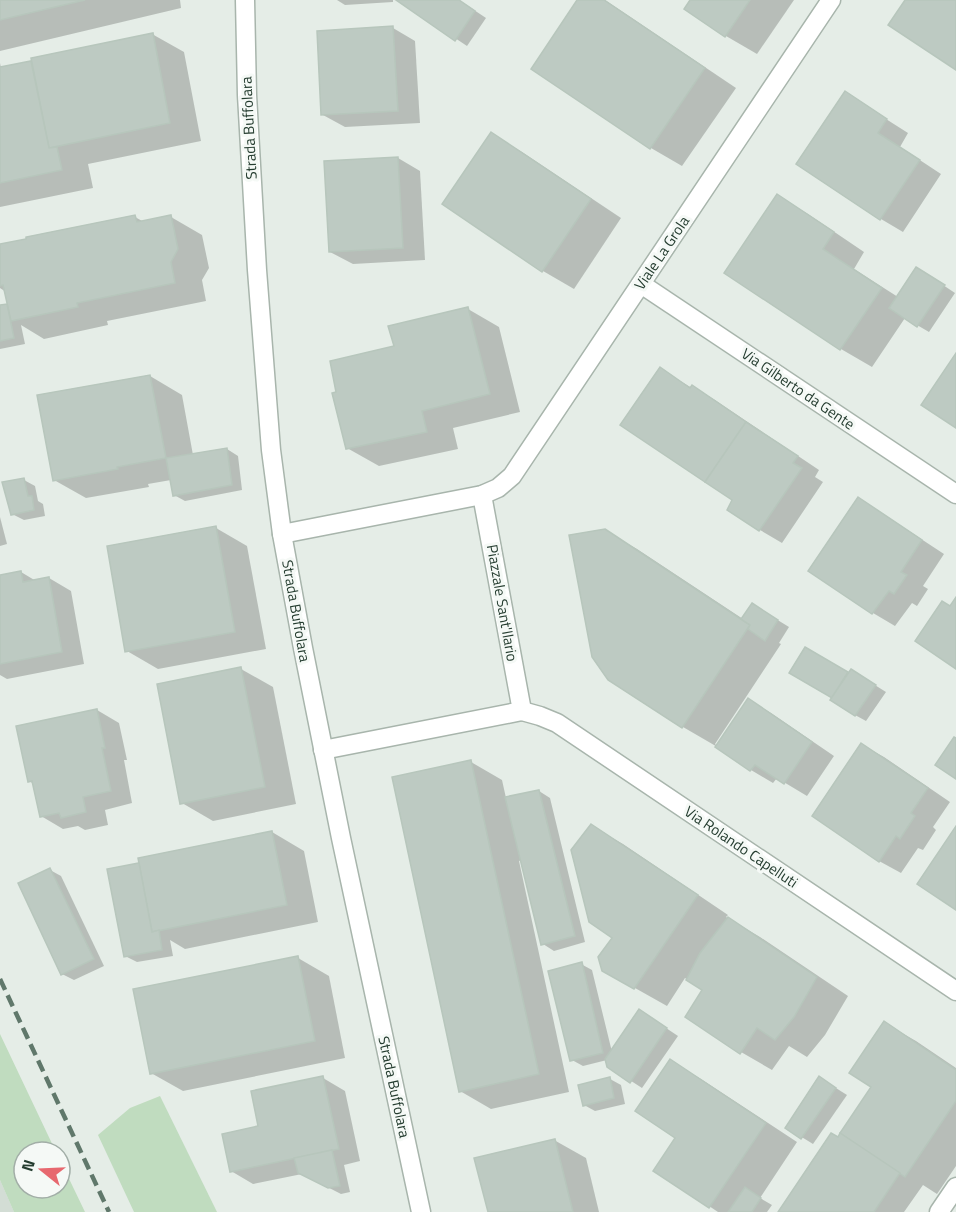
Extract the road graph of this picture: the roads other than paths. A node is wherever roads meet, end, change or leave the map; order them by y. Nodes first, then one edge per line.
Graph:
1 (245, 0) edge
2 (831, 0) edge
3 (641, 284) junction
4 (956, 494) edge
5 (482, 495) junction
6 (282, 534) junction
7 (522, 711) junction
8 (323, 750) junction
9 (956, 991) edge
10 (956, 1187) edge
11 (421, 1212) edge
12 (939, 1212) edge

1 - 6 street, Strada Buffolara
2 - 3 street, Viale La Grola
3 - 4 street, Via Gilberto da Gente
3 - 5 street, Viale La Grola
5 - 6 street
5 - 7 street, Piazzale Sant'Ilario
6 - 8 street, Strada Buffolara
7 - 8 street
7 - 9 street, Via Rolando Capelluti
8 - 11 street, Strada Buffolara
10 - 12 street

